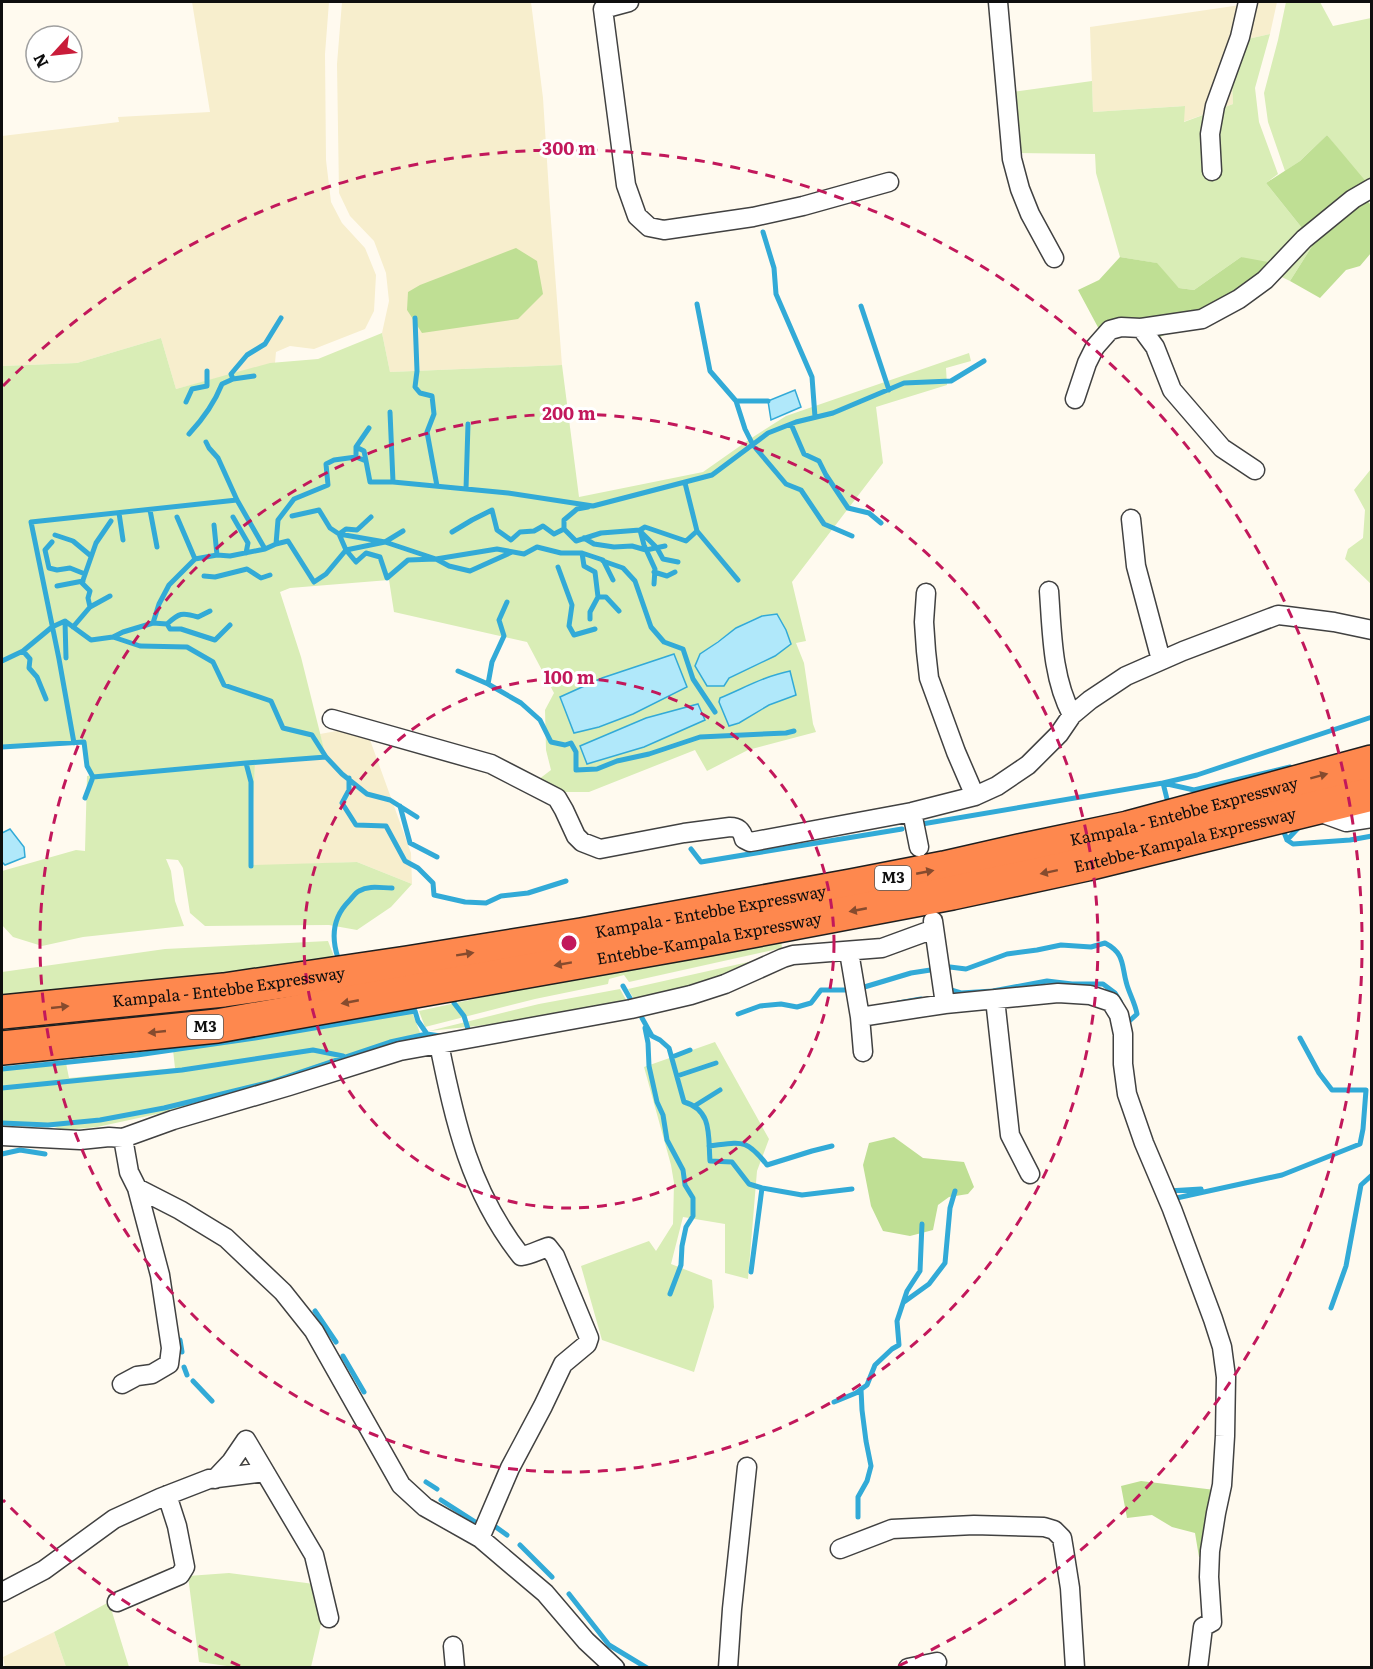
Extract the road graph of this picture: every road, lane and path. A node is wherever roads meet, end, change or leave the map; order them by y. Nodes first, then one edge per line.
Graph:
1 (629, 2) edge
2 (998, 2) edge
3 (1248, 2) edge
4 (1212, 171) dead end
5 (889, 182) dead end
6 (1371, 188) edge
7 (1054, 258) dead end
8 (1142, 328) junction
9 (1075, 399) dead end
10 (1255, 470) dead end
11 (1131, 519) dead end
12 (1049, 591) dead end
13 (926, 593) dead end
14 (1371, 630) edge
15 (1161, 660) junction
16 (1072, 715) junction
17 (332, 719) dead end
18 (1371, 762) edge
19 (1371, 794) edge
20 (975, 796) junction
21 (1311, 809) junction
22 (912, 812) junction
23 (1371, 818) edge
24 (918, 847) dead end
25 (849, 952) junction
26 (995, 999) junction
27 (945, 1004) junction
28 (2, 1012) edge
29 (860, 1017) junction
30 (439, 1044) junction
31 (2, 1048) edge
32 (863, 1052) dead end
33 (2, 1136) edge
34 (123, 1138) junction
35 (1030, 1174) dead end
36 (137, 1188) junction
37 (122, 1384) dead end
38 (747, 1467) dead end
39 (265, 1472) junction
40 (215, 1479) junction
41 (167, 1495) junction
42 (480, 1538) junction
43 (840, 1550) dead end
44 (2, 1592) edge
45 (117, 1602) dead end
46 (329, 1617) dead end
47 (453, 1646) dead end
48 (937, 1662) dead end
49 (456, 1668) edge
50 (615, 1668) edge
51 (728, 1668) edge
52 (908, 1668) edge
53 (1075, 1668) edge
54 (1198, 1668) edge

1 - 5 street
2 - 7 street
3 - 4 street
6 - 8 street
8 - 9 street
8 - 10 street
11 - 15 street
12 - 16 street
13 - 20 street
14 - 15 street
15 - 16 street
16 - 20 street
17 - 22 street
28 -> 18 highway, Kampala - Entebbe Expressway / M3
19 - 21 highway, Entebbe-Kampala Expressway / M3
20 - 22 street
21 - 23 street
21 -> 31 highway, Entebbe-Kampala Expressway / M3
22 - 24 street
25 - 27 street
25 - 29 street
25 - 30 street
26 - 27 street
26 - 35 street
26 - 54 street
27 - 29 street
29 - 32 street
30 - 34 street
30 - 42 street
33 - 34 street
34 - 36 street
36 - 37 street
36 - 42 street
38 - 51 street
39 - 40 street
39 - 40 street
39 - 46 street
40 - 41 street
41 - 44 street
41 - 45 street
42 - 50 street
43 - 53 street
47 - 49 street
48 - 52 street

